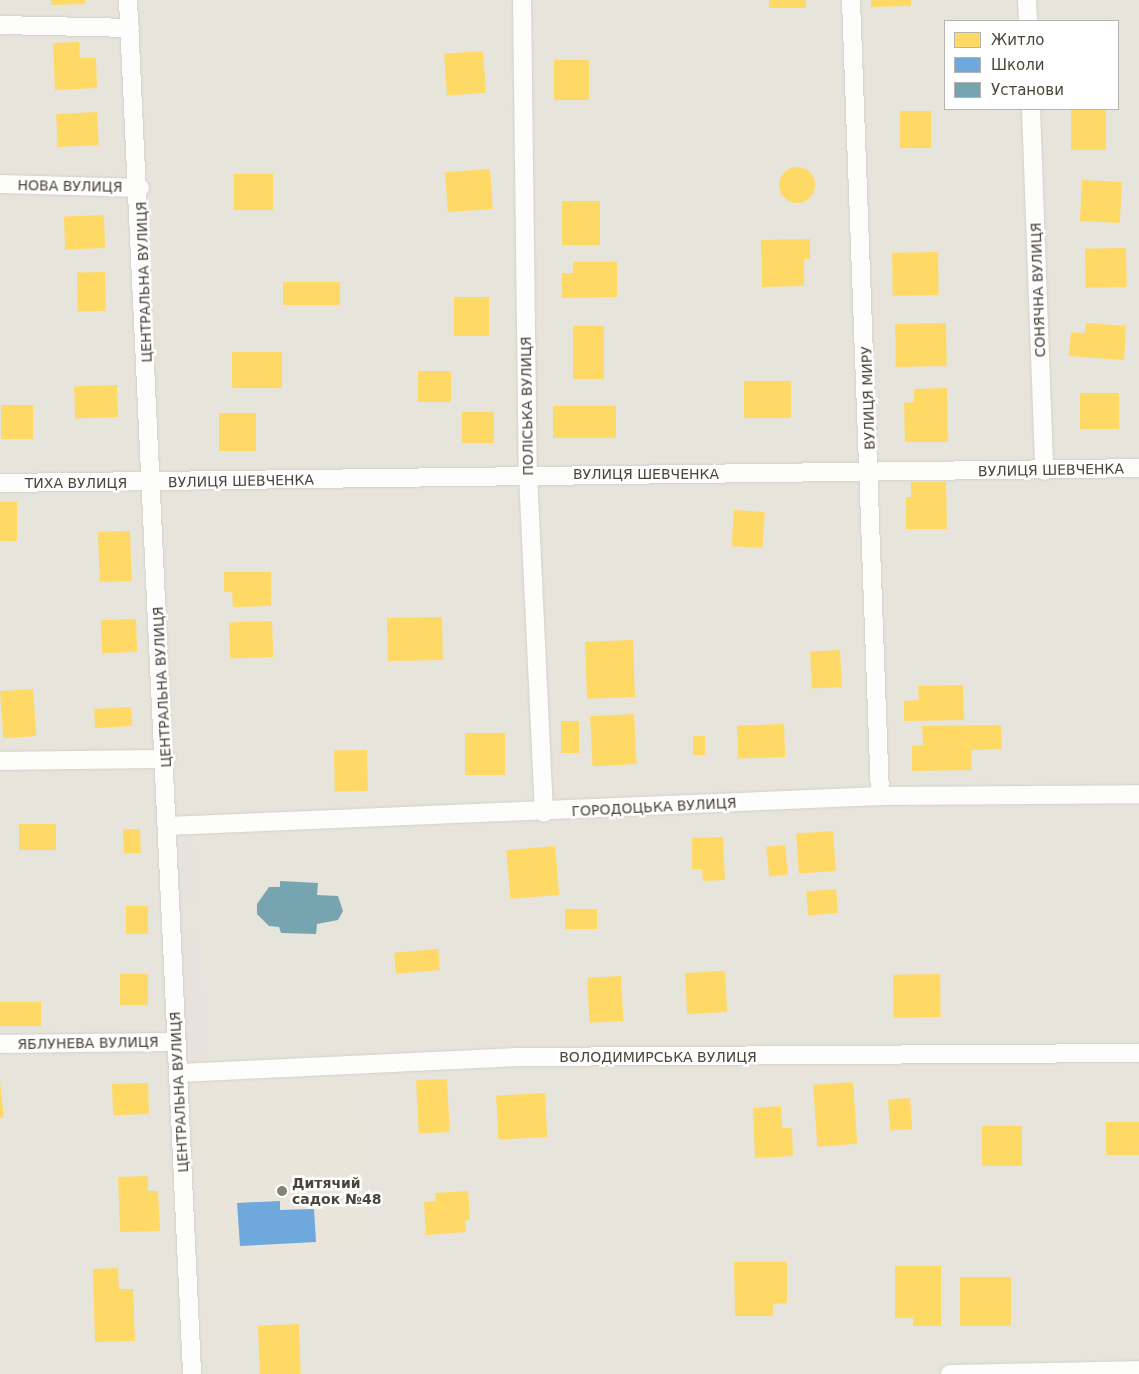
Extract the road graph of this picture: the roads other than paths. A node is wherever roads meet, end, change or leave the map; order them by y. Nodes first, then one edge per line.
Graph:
1 (128, 0) edge
2 (522, 0) edge
3 (850, 0) edge
4 (1027, 0) edge
5 (1028, 20) edge
6 (0, 25) edge
7 (130, 28) junction
8 (1032, 110) edge
9 (0, 184) edge
10 (140, 188) junction
11 (1139, 468) edge
12 (1044, 471) junction
13 (528, 474) junction
14 (871, 474) junction
15 (0, 482) edge
16 (152, 484) junction
17 (166, 759) junction
18 (0, 761) edge
19 (1139, 794) edge
20 (880, 796) junction
21 (544, 813) junction
22 (168, 826) junction
23 (176, 1042) junction
24 (0, 1044) edge
25 (1139, 1053) edge
26 (178, 1073) junction
27 (1139, 1370) edge
28 (192, 1374) edge
29 (950, 1374) edge

1 - 7 street, ЦЕНТРАЛЬНА ВУЛИЦЯ
2 - 13 street, ПОЛІСЬКА ВУЛИЦЯ
3 - 14 street, ВУЛИЦЯ МИРУ
4 - 5 street
6 - 7 street
7 - 10 street, ЦЕНТРАЛЬНА ВУЛИЦЯ
8 - 12 street, СОНЯЧНА ВУЛИЦЯ
9 - 10 street, НОВА ВУЛИЦЯ
10 - 16 street, ЦЕНТРАЛЬНА ВУЛИЦЯ
11 - 12 street, ВУЛИЦЯ ШЕВЧЕНКА
12 - 14 street, ВУЛИЦЯ ШЕВЧЕНКА
13 - 14 street, ВУЛИЦЯ ШЕВЧЕНКА
13 - 16 street, ВУЛИЦЯ ШЕВЧЕНКА
13 - 21 street, ПОЛІСЬКА ВУЛИЦЯ
14 - 20 street, ВУЛИЦЯ МИРУ
15 - 16 street, ТИХА ВУЛИЦЯ
16 - 17 street, ЦЕНТРАЛЬНА ВУЛИЦЯ
17 - 18 street
17 - 22 street, ЦЕНТРАЛЬНА ВУЛИЦЯ
19 - 20 street, ГОРОДОЦЬКА ВУЛИЦЯ
20 - 21 street, ГОРОДОЦЬКА ВУЛИЦЯ
21 - 22 street, ГОРОДОЦЬКА ВУЛИЦЯ
22 - 23 street, ЦЕНТРАЛЬНА ВУЛИЦЯ
23 - 24 street, ЯБЛУНЕВА ВУЛИЦЯ
23 - 26 street, ЦЕНТРАЛЬНА ВУЛИЦЯ
25 - 26 street, ВОЛОДИМИРСЬКА ВУЛИЦЯ
26 - 28 street, ЦЕНТРАЛЬНА ВУЛИЦЯ
27 - 29 street

